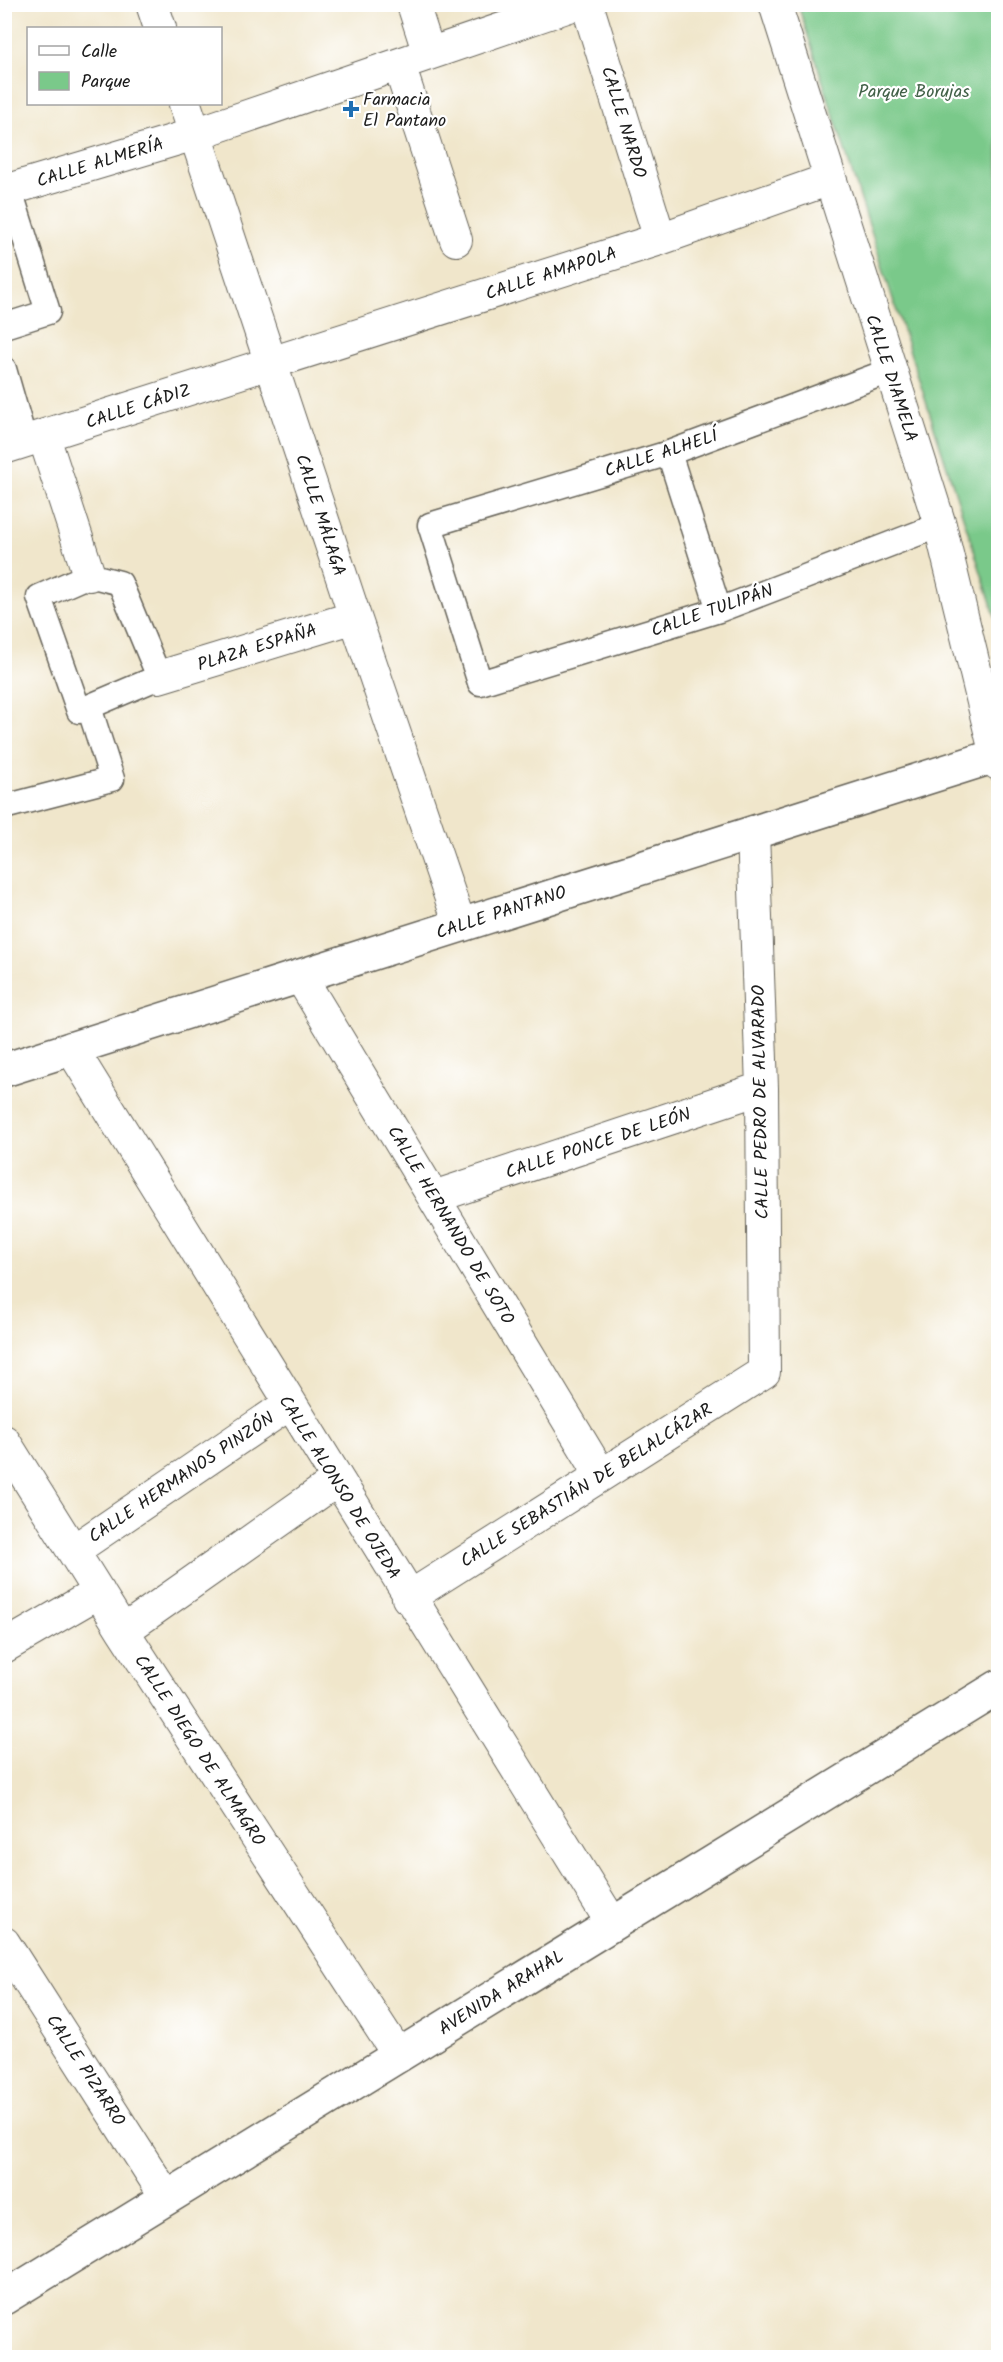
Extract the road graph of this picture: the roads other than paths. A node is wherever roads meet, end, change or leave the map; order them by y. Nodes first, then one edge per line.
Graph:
1 (152, 4) edge
2 (413, 4) edge
3 (575, 4) edge
4 (587, 4) edge
5 (775, 4) edge
6 (160, 27) edge
7 (429, 54) junction
8 (399, 65) junction
9 (185, 105) edge
10 (195, 134) junction
11 (830, 179) junction
12 (7, 190) edge
13 (660, 238) junction
14 (456, 240) dead end
15 (4, 326) edge
16 (270, 362) junction
17 (4, 369) edge
18 (889, 370) junction
19 (24, 442) edge
20 (669, 453) junction
21 (940, 525) junction
22 (89, 575) junction
23 (719, 610) junction
24 (355, 617) junction
25 (159, 677) junction
26 (480, 683) joint
27 (89, 707) junction
28 (998, 758) edge
29 (4, 807) edge
30 (753, 832) junction
31 (460, 925) junction
32 (300, 976) junction
33 (70, 1048) junction
34 (4, 1070) edge
35 (762, 1088) junction
36 (434, 1197) junction
37 (764, 1372) joint
38 (289, 1404) junction
39 (4, 1442) edge
40 (601, 1475) junction
41 (336, 1481) junction
42 (73, 1551) junction
43 (99, 1592) junction
44 (408, 1598) junction
45 (123, 1631) junction
46 (4, 1647) edge
47 (999, 1687) edge
48 (612, 1923) junction
49 (4, 1943) edge
50 (399, 2056) junction
51 (167, 2198) junction
52 (4, 2298) edge

1 - 6 street
2 - 7 street
3 - 7 street, CALLE ALMERÍA
4 - 13 street, CALLE NARDO
5 - 11 street, CALLE DIAMELA
7 - 8 street, CALLE ALMERÍA
8 - 10 street, CALLE ALMERÍA
8 - 14 street
9 - 10 street, CALLE MÁLAGA
10 - 12 street, CALLE ALMERÍA
10 - 16 street, CALLE MÁLAGA
11 - 13 street, CALLE AMAPOLA
11 - 18 street, CALLE DIAMELA
12 - 15 street
13 - 16 street, CALLE AMAPOLA
16 - 19 street, CALLE CÁDIZ
16 - 24 street, CALLE MÁLAGA
17 - 19 street
18 - 20 street, CALLE ALHELÍ
18 - 21 street, CALLE DIAMELA
19 - 22 street
20 - 23 street
20 - 26 street, CALLE ALHELÍ
21 - 23 street, CALLE TULIPÁN
21 - 28 street, CALLE DIAMELA
22 - 25 street
22 - 27 street
23 - 26 street, CALLE TULIPÁN
24 - 25 street, PLAZA ESPAÑA
24 - 31 street, CALLE MÁLAGA
25 - 27 street, PLAZA ESPAÑA
27 - 29 street
28 - 30 street, CALLE PANTANO
30 - 31 street, CALLE PANTANO
30 - 35 street, CALLE PEDRO DE ALVARADO
31 - 32 street, CALLE PANTANO
32 - 33 street, CALLE PANTANO
32 - 36 street, CALLE HERNANDO DE SOTO
33 - 34 street, CALLE PANTANO
33 - 38 street, CALLE ALONSO DE OJEDA
35 - 36 street, CALLE PONCE DE LEÓN
35 - 37 street, CALLE PEDRO DE ALVARADO
36 - 40 street, CALLE HERNANDO DE SOTO
37 - 40 street, CALLE SEBASTIÁN DE BELALCÁZAR
38 - 41 street, CALLE ALONSO DE OJEDA
38 - 42 street, CALLE HERMANOS PINZÓN
39 - 42 street, CALLE DIEGO DE ALMAGRO
40 - 44 street, CALLE SEBASTIÁN DE BELALCÁZAR
41 - 44 street, CALLE ALONSO DE OJEDA
41 - 45 street
42 - 43 street, CALLE DIEGO DE ALMAGRO
43 - 45 street, CALLE DIEGO DE ALMAGRO
43 - 46 street
44 - 48 street, CALLE ALONSO DE OJEDA
45 - 50 street, CALLE DIEGO DE ALMAGRO
47 - 48 street, AVENIDA ARAHAL
48 - 50 street, AVENIDA ARAHAL
49 - 51 street, CALLE PIZARRO
50 - 51 street, AVENIDA ARAHAL
51 - 52 street, AVENIDA ARAHAL

